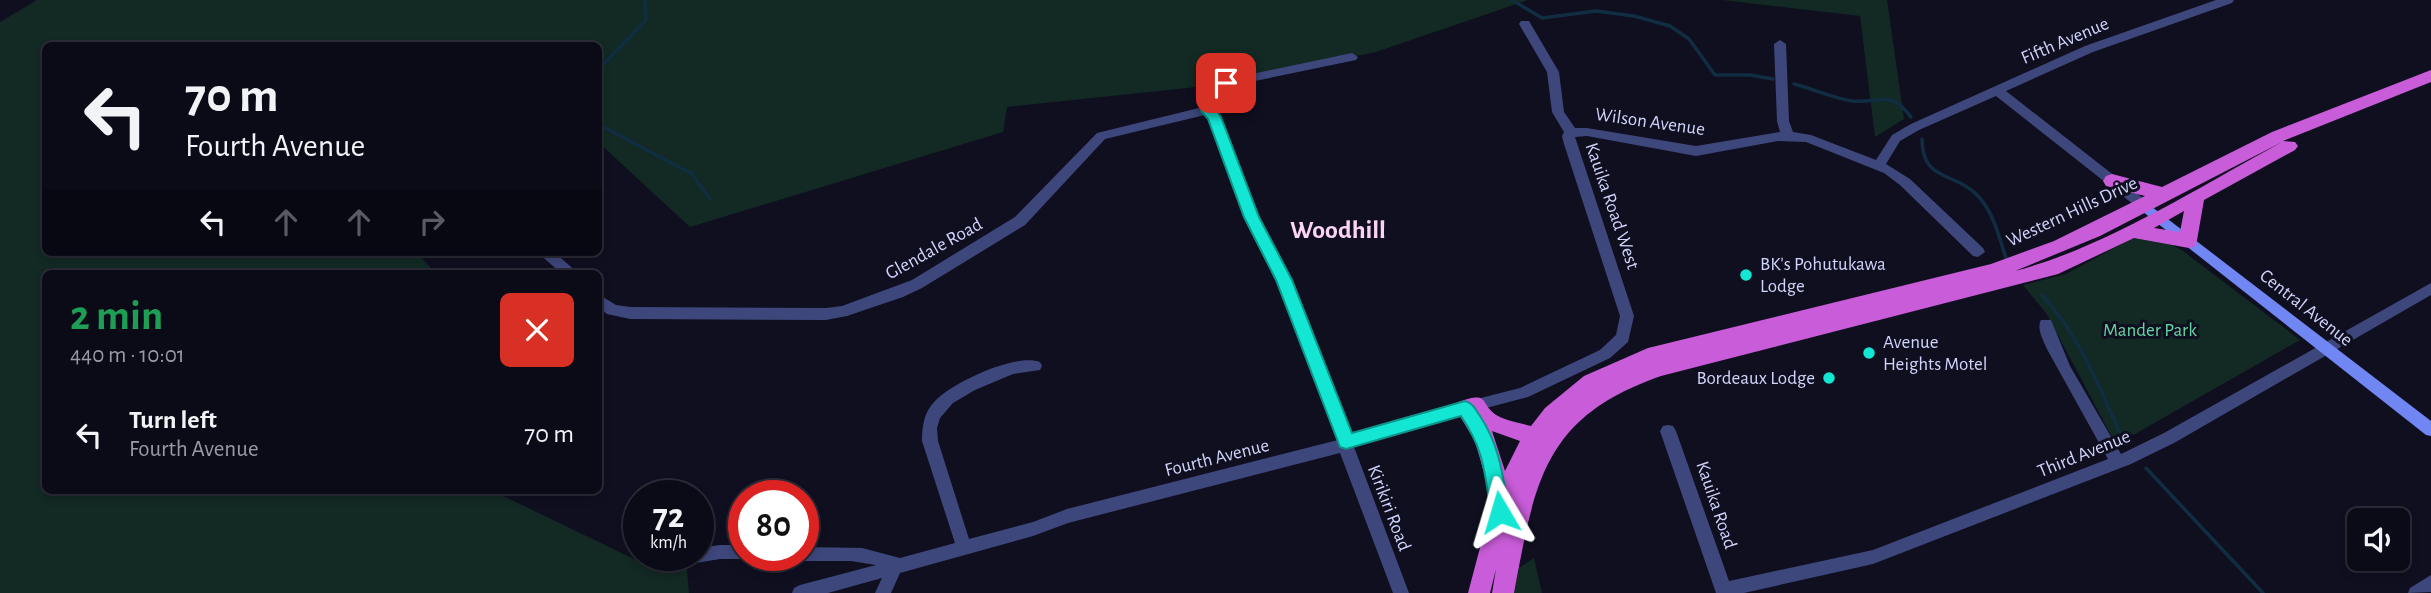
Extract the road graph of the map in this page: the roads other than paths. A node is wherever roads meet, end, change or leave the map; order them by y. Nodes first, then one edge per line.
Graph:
1 (2228, 0) edge
2 (1525, 24) dead end
3 (1780, 44) dead end
4 (1352, 57) dead end
5 (2431, 76) edge
6 (2431, 90) edge
7 (1998, 91) junction
8 (1208, 111) junction
9 (1571, 133) junction
10 (1787, 135) junction
11 (1879, 165) junction
12 (2112, 181) junction
13 (2164, 194) junction
14 (2195, 196) junction
15 (2151, 211) junction
16 (2132, 231) junction
17 (2189, 241) junction
18 (1978, 252) dead end
19 (549, 256) edge
20 (567, 270) edge
21 (2431, 288) edge
22 (602, 302) edge
23 (2046, 324) dead end
24 (1626, 330) joint
25 (2327, 349) junction
26 (1035, 366) dead end
27 (1471, 406) junction
28 (2431, 430) edge
29 (1668, 431) dead end
30 (1533, 436) junction
31 (1346, 442) junction
32 (2118, 462) junction
33 (1500, 512) junction
34 (964, 547) junction
35 (819, 554) edge
36 (896, 564) junction
37 (2431, 583) edge
38 (1724, 591) edge
39 (800, 593) edge
40 (883, 593) edge
41 (1401, 593) edge
42 (1479, 593) edge
43 (1503, 593) edge
44 (2416, 593) edge

1 - 7 street, Fifth Avenue
2 - 9 street, Kauika Road West
3 - 10 street
4 - 8 street
5 - 13 highway, Western Hills Drive
6 - 14 highway, Western Hills Drive
7 - 11 street, Fifth Avenue
7 - 12 street
8 - 22 street, Glendale Road
8 - 31 street, Kirikiri Road
9 - 10 street, Wilson Avenue
9 - 24 street, Kauika Road West
10 - 11 street, Wilson Avenue
11 - 18 street, Wilson Avenue
12 - 13 highway
12 - 15 street
13 - 15 highway, Western Hills Drive
14 - 15 highway, Western Hills Drive
14 - 17 highway
15 - 16 highway, Western Hills Drive
15 - 17 main road, Central Avenue
15 - 30 highway, Western Hills Drive
16 - 17 highway
16 - 43 highway, Western Hills Drive
17 - 25 main road, Central Avenue
19 - 20 street
21 - 25 street, Third Avenue
23 - 32 street
24 - 27 street, Fourth Avenue
25 - 28 main road, Central Avenue
25 - 32 street, Third Avenue
26 - 34 street
27 - 30 highway
27 - 31 street, Fourth Avenue
27 - 33 highway
29 - 38 street, Kauika Road
30 - 33 highway, Western Hills Drive
31 - 34 street, Fourth Avenue
31 - 41 street, Kirikiri Road
32 - 38 street, Third Avenue
33 - 42 highway, Western Hills Drive
34 - 36 street, Fourth Avenue
35 - 36 street
36 - 39 street, Fourth Avenue
36 - 40 street
37 - 44 street

